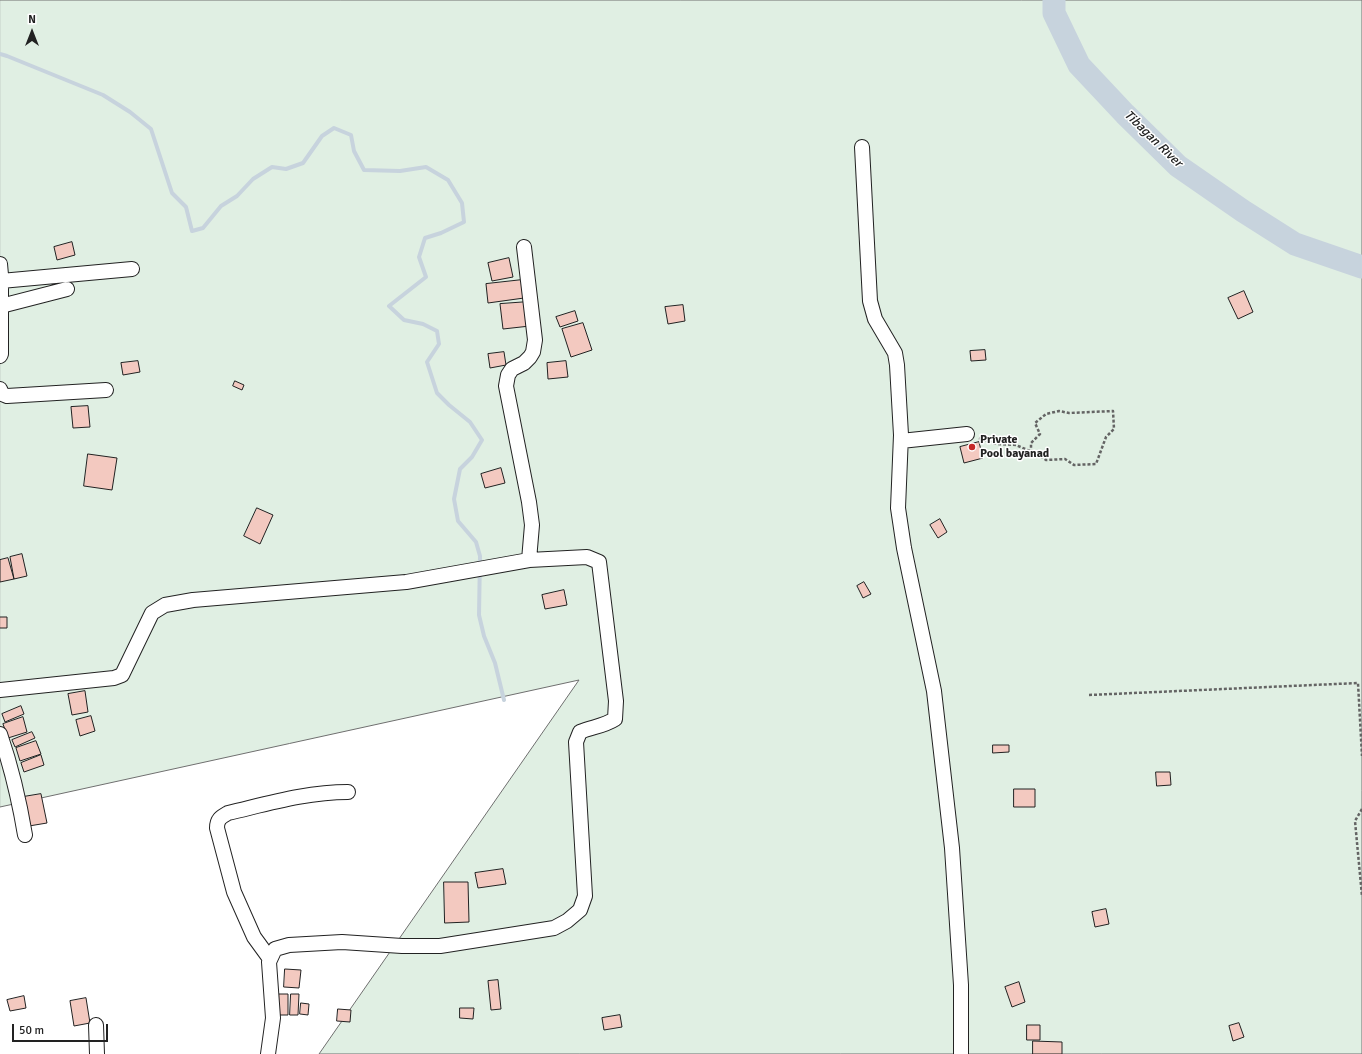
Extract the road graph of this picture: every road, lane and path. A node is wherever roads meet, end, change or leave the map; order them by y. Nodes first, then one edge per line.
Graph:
1 (862, 147) dead end
2 (524, 247) dead end
3 (0, 264) edge
4 (132, 269) dead end
5 (2, 282) junction
6 (67, 289) dead end
7 (1, 306) junction
8 (0, 356) edge
9 (0, 389) edge
10 (106, 390) dead end
11 (967, 434) joint
12 (901, 441) junction
13 (1031, 452) junction
14 (529, 560) junction
15 (0, 690) edge
16 (1089, 695) dead end
17 (0, 734) edge
18 (1362, 756) edge
19 (348, 792) dead end
20 (1362, 809) edge
21 (25, 835) dead end
22 (1362, 896) edge
23 (270, 959) junction
24 (96, 1026) dead end
25 (97, 1054) edge
26 (268, 1054) edge
27 (961, 1054) edge

1 - 12 street
2 - 14 street
3 - 5 street
4 - 5 street
5 - 7 street
6 - 7 street
7 - 8 street
9 - 10 street
11 - 12 street
11 - 13 path
12 - 27 street
13 - 13 path
14 - 15 street
14 - 23 street
16 - 18 path
17 - 21 street
19 - 23 street
20 - 22 path
23 - 26 street
24 - 25 street

